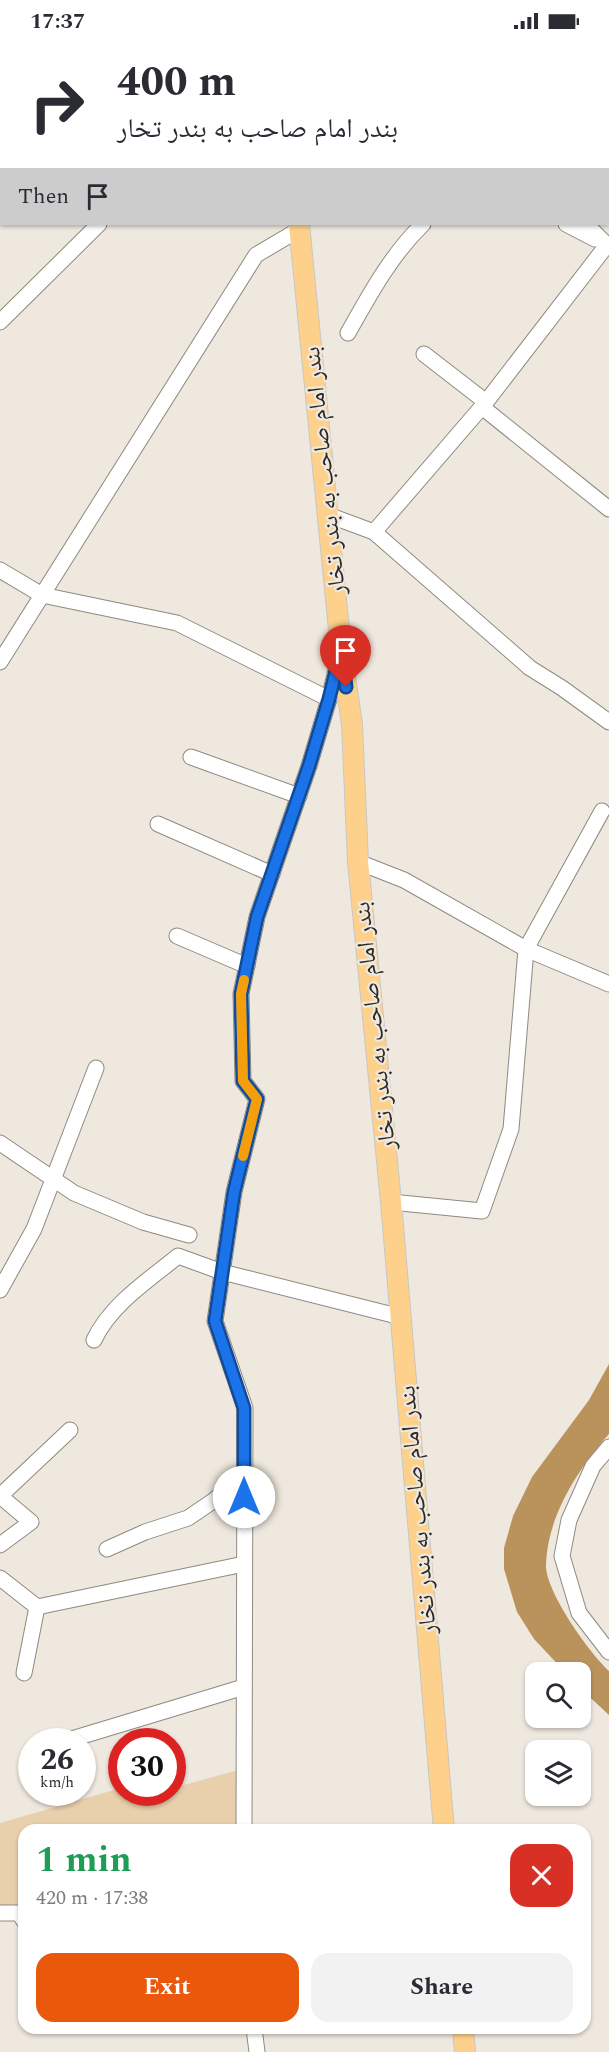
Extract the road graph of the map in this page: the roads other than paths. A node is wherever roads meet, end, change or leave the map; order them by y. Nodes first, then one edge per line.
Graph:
1 (98, 225) edge
2 (422, 225) edge
3 (568, 225) edge
4 (587, 225) edge
5 (299, 226) edge
6 (608, 245) edge
7 (0, 322) edge
8 (348, 333) dead end
9 (424, 354) dead end
10 (484, 404) junction
11 (609, 509) edge
12 (328, 515) junction
13 (374, 532) junction
14 (0, 570) edge
15 (42, 595) junction
16 (341, 650) junction
17 (0, 662) edge
18 (329, 699) junction
19 (609, 722) edge
20 (191, 757) dead end
21 (299, 796) junction
22 (602, 811) dead end
23 (158, 824) dead end
24 (358, 862) junction
25 (272, 874) junction
26 (177, 936) dead end
27 (526, 949) junction
28 (247, 966) junction
29 (609, 984) edge
30 (96, 1068) dead end
31 (0, 1143) edge
32 (53, 1180) junction
33 (391, 1202) junction
34 (189, 1235) dead end
35 (222, 1272) junction
36 (0, 1290) edge
37 (401, 1317) junction
38 (94, 1340) dead end
39 (70, 1430) dead end
40 (609, 1447) edge
41 (244, 1475) junction
42 (0, 1545) edge
43 (107, 1549) dead end
44 (244, 1564) junction
45 (0, 1578) edge
46 (37, 1607) junction
47 (609, 1652) edge
48 (24, 1673) dead end
49 (244, 1687) junction
50 (96, 1732) edge
51 (244, 1824) edge
52 (443, 1824) edge
53 (0, 1913) edge
54 (18, 1913) edge
55 (255, 2034) edge
56 (464, 2034) edge
57 (257, 2052) edge
58 (465, 2052) edge

1 - 7 street
2 - 8 street
3 - 6 street
4 - 6 street
5 - 12 main road, بندر امام صاحب به بندر تخار
5 - 15 street
6 - 10 street
9 - 10 street
10 - 11 street
10 - 13 street
12 - 13 street
12 - 16 main road, بندر امام صاحب به بندر تخار
13 - 19 street
14 - 15 street
15 - 17 street
15 - 18 street
16 - 18 street
16 - 24 main road, بندر امام صاحب به بندر تخار
18 - 21 street
20 - 21 street
21 - 25 street
22 - 27 street
23 - 25 street
24 - 27 street
24 - 33 main road, بندر امام صاحب به بندر تخار
25 - 28 street
26 - 28 street
27 - 29 street
27 - 33 street
28 - 35 street
30 - 32 street
31 - 32 street
32 - 34 street
32 - 36 street
33 - 37 main road, بندر امام صاحب به بندر تخار
35 - 37 street
35 - 38 street
35 - 41 street
37 - 52 main road, بندر امام صاحب به بندر تخار
39 - 42 street
40 - 47 street
41 - 43 street
41 - 44 street
44 - 46 street
44 - 49 street
45 - 46 street
46 - 48 street
49 - 50 street
49 - 51 street
53 - 54 street
55 - 57 street
56 - 58 main road

